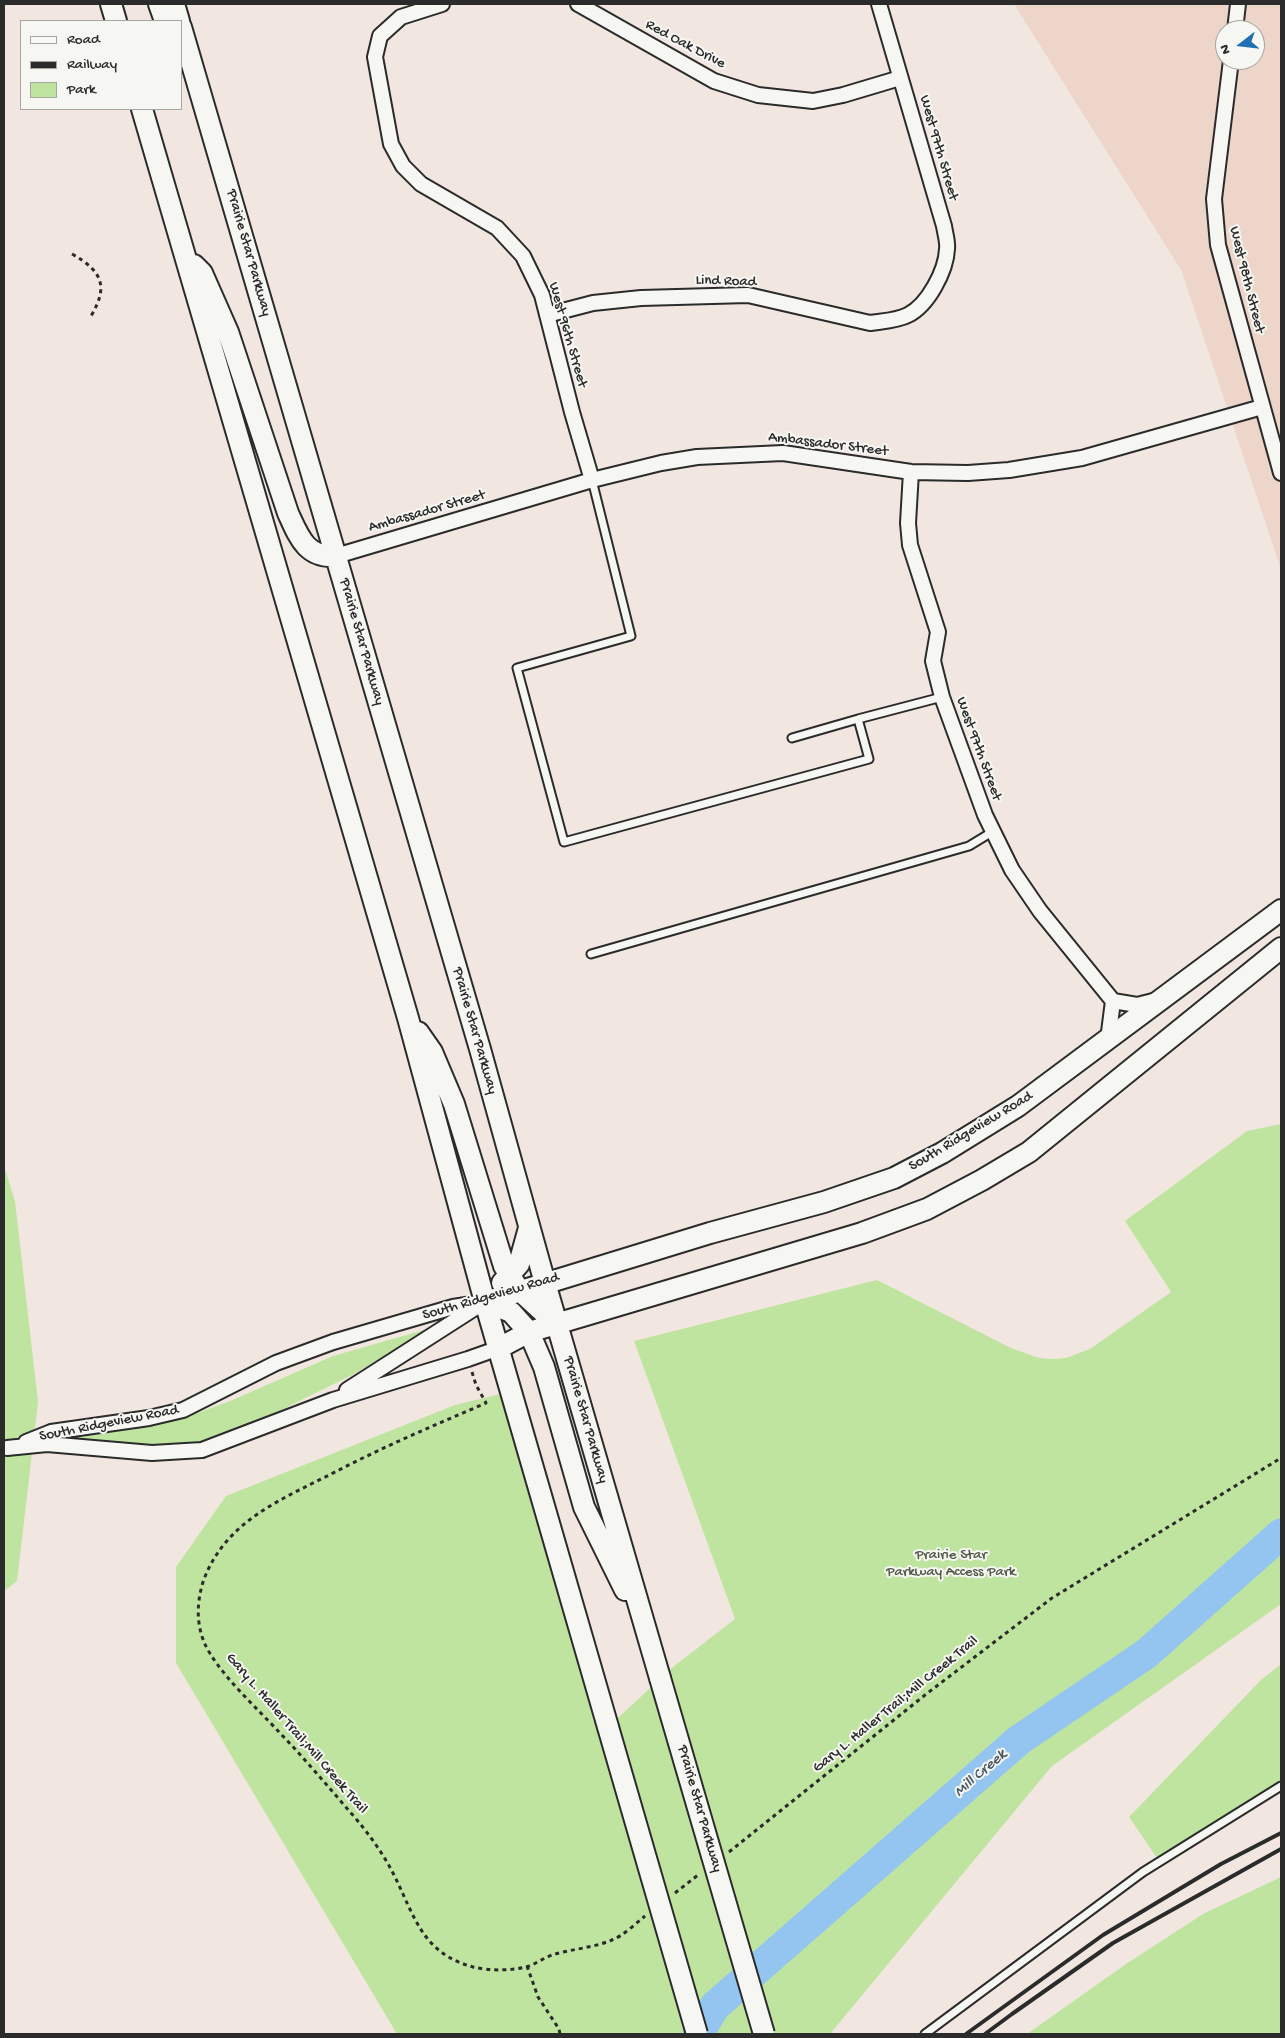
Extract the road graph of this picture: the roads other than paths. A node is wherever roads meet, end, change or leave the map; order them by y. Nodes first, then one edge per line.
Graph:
1 (111, 4) edge
2 (158, 4) edge
3 (174, 4) edge
4 (442, 4) edge
5 (578, 4) edge
6 (879, 4) edge
7 (1238, 4) edge
8 (116, 20) edge
9 (165, 20) edge
10 (179, 20) edge
11 (1236, 20) edge
12 (182, 30) edge
13 (182, 65) edge
14 (1230, 70) edge
15 (900, 78) junction
16 (142, 110) edge
17 (224, 170) junction
18 (184, 254) junction
19 (926, 299) joint
20 (547, 315) junction
21 (1262, 407) junction
22 (911, 472) junction
23 (1281, 473) edge
24 (592, 480) junction
25 (336, 556) junction
26 (942, 697) junction
27 (858, 719) junction
28 (792, 738) dead end
29 (992, 832) junction
30 (1281, 910) edge
31 (1281, 948) edge
32 (591, 954) dead end
33 (1164, 998) junction
34 (1113, 1001) junction
35 (408, 1018) junction
36 (1108, 1040) junction
37 (529, 1227) junction
38 (514, 1282) junction
39 (544, 1283) junction
40 (485, 1302) junction
41 (557, 1325) junction
42 (529, 1332) junction
43 (499, 1348) junction
44 (333, 1400) junction
45 (6, 1449) edge
46 (642, 1616) junction
47 (1281, 1786) edge
48 (697, 2034) edge
49 (764, 2034) edge
50 (924, 2034) edge

1 - 8 main road
2 - 9 main road
3 - 10 main road
4 - 20 street, West 96th Street
5 - 15 street, Red Oak Drive
6 - 15 street, West 97th Street
7 - 11 street
12 - 17 main road, Prairie Star Parkway
13 - 17 main road
14 - 21 street, West 98th Street
15 - 19 street, West 97th Street
16 - 18 main road
17 - 25 main road, Prairie Star Parkway
18 - 25 main road
18 - 35 main road
19 - 20 street, Lind Road
20 - 24 street, West 96th Street
21 - 22 street, Ambassador Street
21 - 23 street, West 98th Street
22 - 24 street, Ambassador Street
22 - 26 street, West 97th Street
24 - 25 street, Ambassador Street
24 - 27 lane
25 - 37 main road, Prairie Star Parkway
26 - 27 lane
26 - 29 street, West 97th Street
27 - 28 lane
29 - 32 lane
29 - 34 street, West 97th Street
30 - 33 main road, South Ridgeview Road
31 - 41 main road, South Ridgeview Road
33 - 34 street
33 - 36 main road, South Ridgeview Road
34 - 36 street
35 - 38 main road
35 - 40 main road
36 - 39 main road, South Ridgeview Road
37 - 38 main road
37 - 39 main road, Prairie Star Parkway
38 - 39 main road, South Ridgeview Road
38 - 40 main road, South Ridgeview Road
38 - 41 main road
39 - 41 main road, Prairie Star Parkway
40 - 42 main road
40 - 43 main road
40 - 44 street
40 - 45 street, South Ridgeview Road
41 - 42 main road, South Ridgeview Road
41 - 46 main road, Prairie Star Parkway
42 - 43 main road, South Ridgeview Road
42 - 46 main road
43 - 44 street, South Ridgeview Road
43 - 48 main road, bridge
44 - 45 street, South Ridgeview Road
46 - 49 main road, Prairie Star Parkway, bridge
47 - 50 lane

